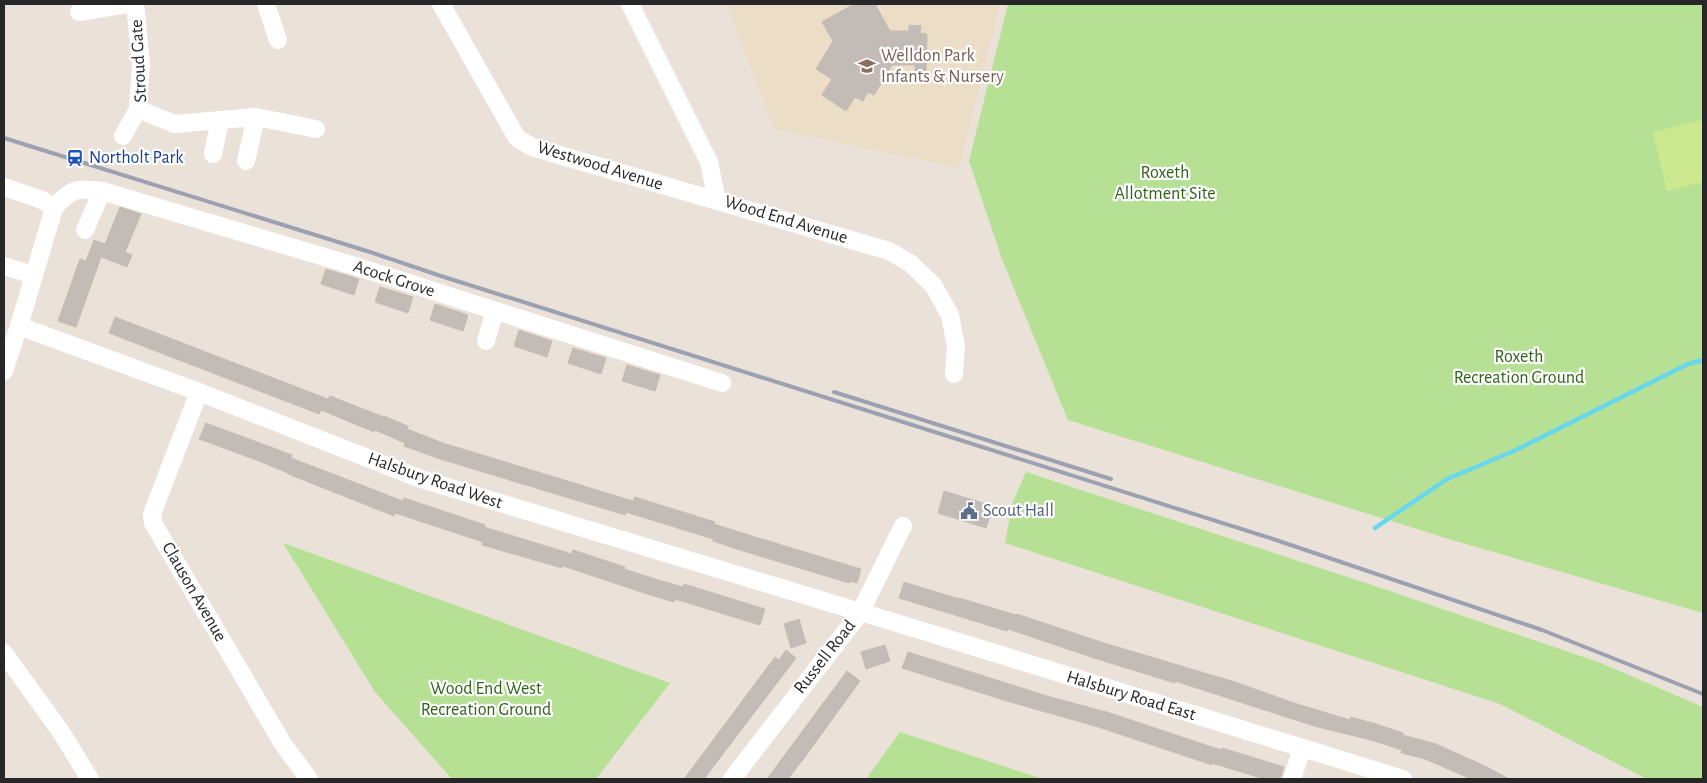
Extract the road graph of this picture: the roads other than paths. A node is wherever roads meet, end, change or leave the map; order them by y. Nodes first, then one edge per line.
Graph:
1 (127, 4) edge
2 (136, 4) edge
3 (266, 4) edge
4 (441, 4) edge
5 (630, 4) edge
6 (79, 12) dead end
7 (278, 40) dead end
8 (143, 111) junction
9 (256, 117) junction
10 (220, 120) junction
11 (316, 129) dead end
12 (122, 136) dead end
13 (213, 154) dead end
14 (246, 162) dead end
15 (4, 187) edge
16 (102, 191) junction
17 (717, 201) junction
18 (59, 202) junction
19 (85, 230) dead end
20 (4, 266) edge
21 (33, 276) junction
22 (495, 311) junction
23 (19, 326) junction
24 (486, 340) dead end
25 (4, 370) edge
26 (954, 374) dead end
27 (722, 383) dead end
28 (199, 392) junction
29 (903, 526) dead end
30 (860, 613) junction
31 (4, 653) edge
32 (1302, 749) junction
33 (90, 779) edge
34 (309, 779) edge
35 (732, 779) edge
36 (1292, 779) edge
37 (1403, 779) edge

1 - 6 street
2 - 8 street, Stroud Gate
3 - 7 street
4 - 17 street, Westwood Avenue
5 - 17 street, Wood End Avenue
8 - 10 street
8 - 12 street
9 - 10 street
9 - 11 street
9 - 14 street
10 - 13 street
15 - 18 street
16 - 18 street, Acock Grove
16 - 19 street
16 - 22 street, Acock Grove
17 - 26 street, Wood End Avenue
18 - 21 street
20 - 21 street
21 - 23 street
22 - 24 street
22 - 27 street, Acock Grove
23 - 25 street
23 - 28 street, Halsbury Road West
28 - 30 street, Halsbury Road West
28 - 34 street, Clauson Avenue
29 - 30 street, Russell Road
30 - 32 street, Halsbury Road East
30 - 35 street, Russell Road
31 - 33 street
32 - 36 street
32 - 37 street, Halsbury Road East

